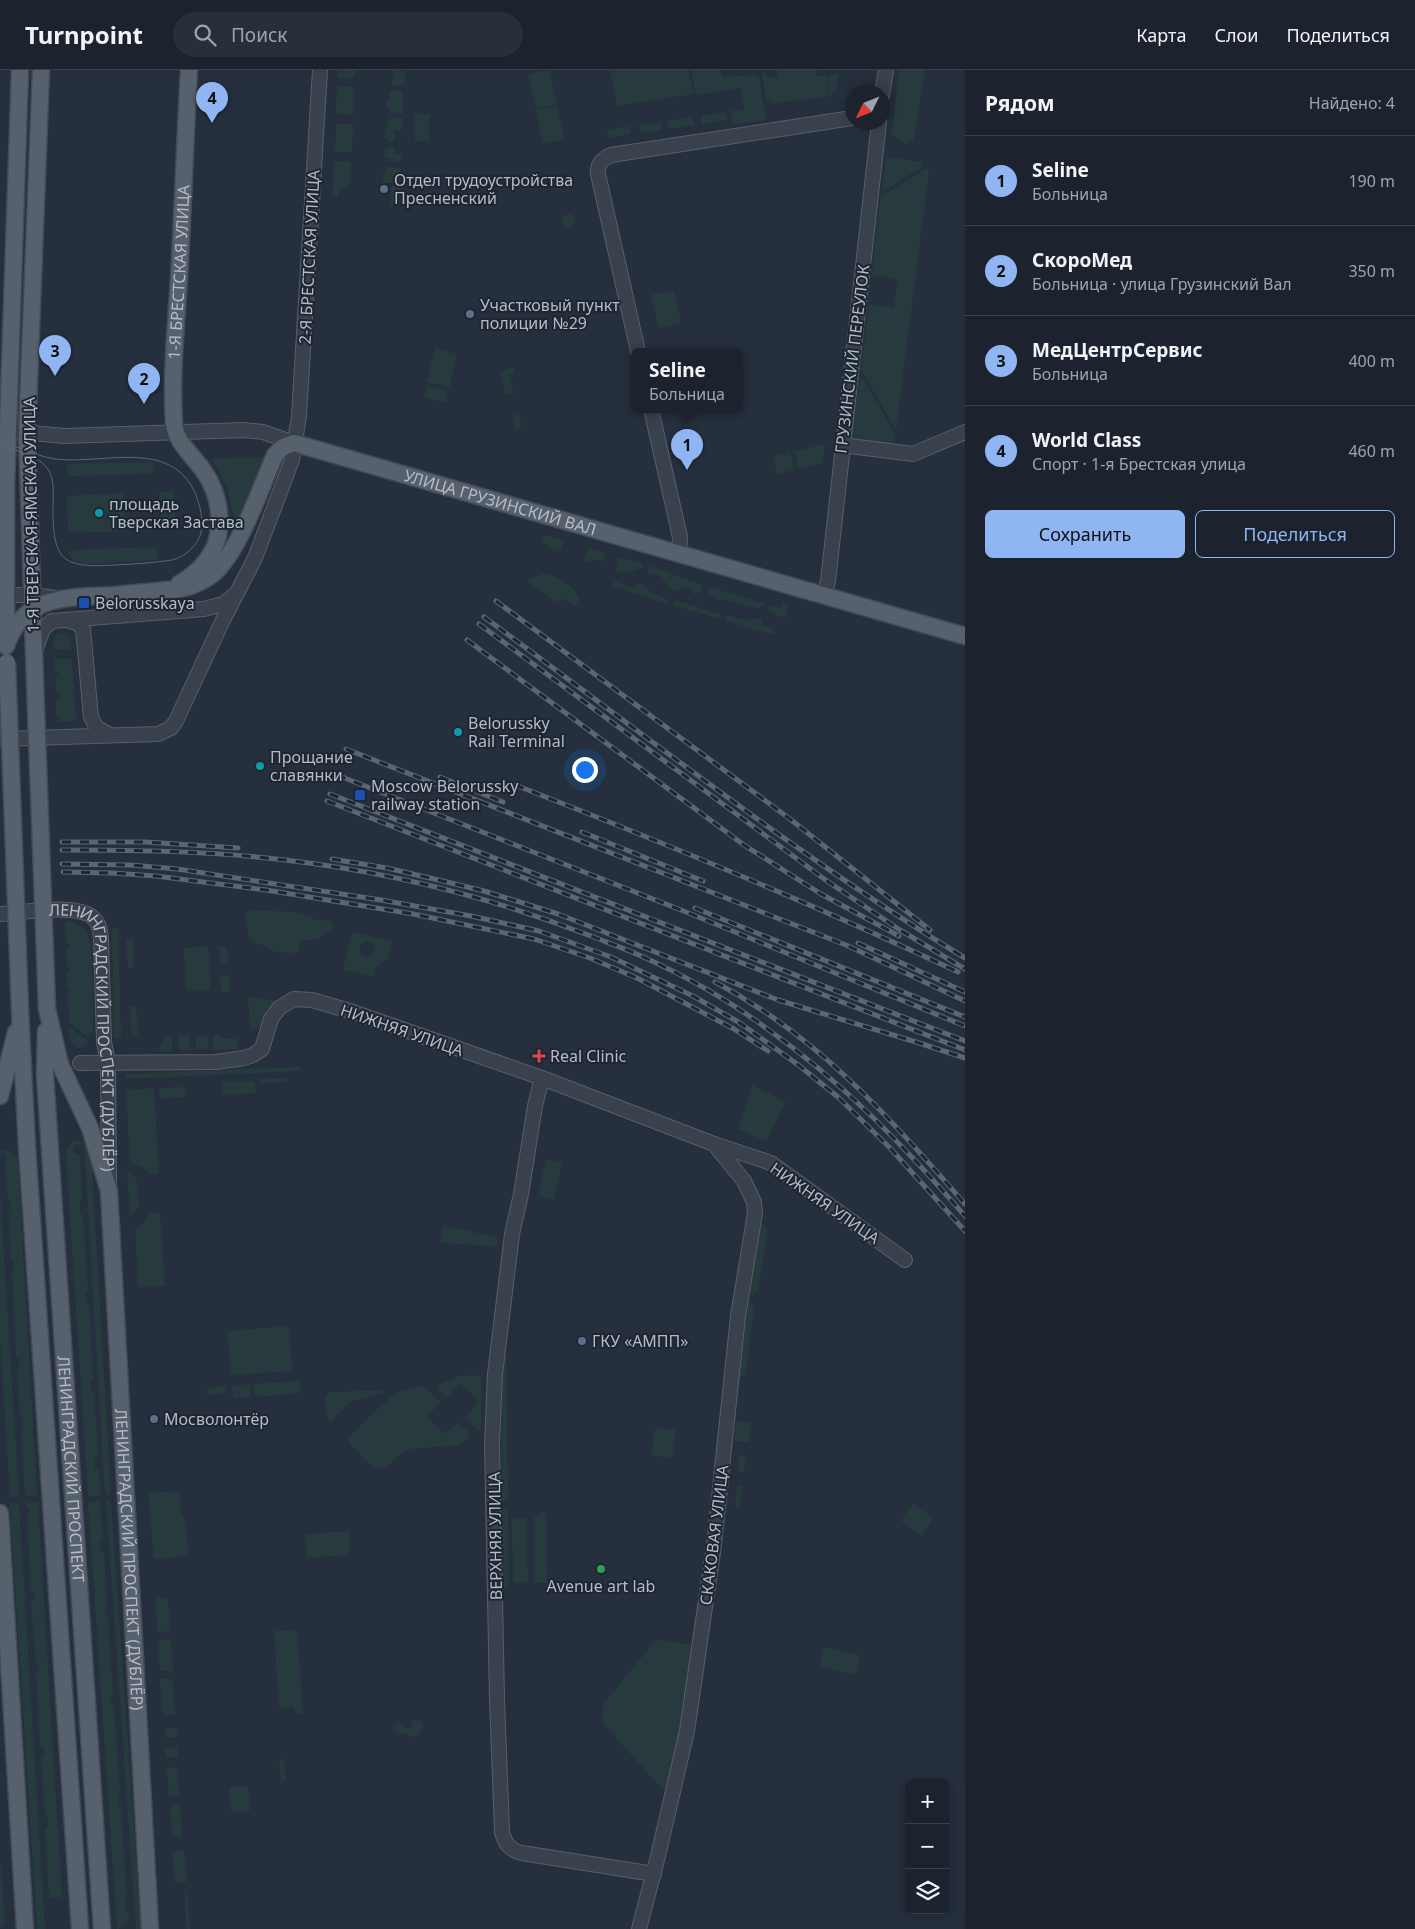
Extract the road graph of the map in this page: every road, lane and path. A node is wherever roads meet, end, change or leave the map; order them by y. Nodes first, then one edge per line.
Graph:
1 (20, 70) edge
2 (41, 70) edge
3 (189, 70) edge
4 (320, 70) edge
5 (886, 70) edge
6 (884, 85) edge
7 (845, 119) edge
8 (878, 130) edge
9 (637, 348) edge
10 (652, 413) edge
11 (4, 431) edge
12 (176, 432) junction
13 (965, 432) edge
14 (27, 433) junction
15 (294, 443) junction
16 (842, 445) junction
17 (0, 467) edge
18 (6, 486) junction
19 (3, 526) edge
20 (679, 554) junction
21 (242, 585) junction
22 (169, 590) junction
23 (3, 595) edge
24 (824, 595) junction
25 (32, 602) junction
26 (66, 619) junction
27 (965, 636) edge
28 (4, 649) edge
29 (34, 660) junction
30 (108, 734) junction
31 (0, 739) edge
32 (0, 914) edge
33 (48, 1009) junction
34 (19, 1018) junction
35 (53, 1033) junction
36 (104, 1042) junction
37 (0, 1051) edge
38 (80, 1062) junction
39 (108, 1063) junction
40 (542, 1078) junction
41 (0, 1096) edge
42 (716, 1146) junction
43 (109, 1191) junction
44 (905, 1260) dead end
45 (0, 1514) edge
46 (654, 1874) junction
47 (23, 1925) edge
48 (80, 1929) edge
49 (102, 1929) edge
50 (150, 1929) edge
51 (640, 1929) edge

1 - 11 main road, 1-Я ТВЕРСКАЯ-ЯМСКАЯ УЛИЦА
2 - 14 main road, 1-Я ТВЕРСКАЯ-ЯМСКАЯ УЛИЦА
3 - 12 main road, 1-Я БРЕСТСКАЯ УЛИЦА
4 - 15 street, 2-Я БРЕСТСКАЯ УЛИЦА
5 - 6 street
7 - 9 street
8 - 16 street, ГРУЗИНСКИЙ ПЕРЕУЛОК
10 - 20 street
11 - 14 street, УЛИЦА ГРУЗИНСКИЙ ВАЛ
11 - 18 main road, 1-Я ТВЕРСКАЯ-ЯМСКАЯ УЛИЦА
12 - 14 street, УЛИЦА ГРУЗИНСКИЙ ВАЛ
12 - 15 street, УЛИЦА ГРУЗИНСКИЙ ВАЛ
12 - 22 main road
13 - 16 street
14 - 25 main road, 1-Я ТВЕРСКАЯ-ЯМСКАЯ УЛИЦА
15 - 20 main road, УЛИЦА ГРУЗИНСКИЙ ВАЛ
15 - 21 street
15 - 22 main road
16 - 24 street, ГРУЗИНСКИЙ ПЕРЕУЛОК
17 - 18 street
18 - 19 main road, 1-Я ТВЕРСКАЯ-ЯМСКАЯ УЛИЦА
19 - 23 main road, 1-Я ТВЕРСКАЯ-ЯМСКАЯ УЛИЦА
20 - 24 main road, УЛИЦА ГРУЗИНСКИЙ ВАЛ
21 - 26 street
21 - 30 street
22 - 25 main road
23 - 25 street
23 - 28 main road, 1-Я ТВЕРСКАЯ-ЯМСКАЯ УЛИЦА
24 - 27 main road, УЛИЦА ГРУЗИНСКИЙ ВАЛ
25 - 28 main road
25 - 29 main road, 1-Я ТВЕРСКАЯ-ЯМСКАЯ УЛИЦА
26 - 29 street
26 - 30 street
28 - 34 main road, 1-Я ТВЕРСКАЯ-ЯМСКАЯ УЛИЦА, bridge
29 - 33 main road, 1-Я ТВЕРСКАЯ-ЯМСКАЯ УЛИЦА, bridge
30 - 31 street
32 - 36 street, ЛЕНИНГРАДСКИЙ ПРОСПЕКТ (ДУБЛЁР)
33 - 35 main road, ЛЕНИНГРАДСКИЙ ПРОСПЕКТ (ДУБЛЁР)
33 - 49 main road, ЛЕНИНГРАДСКИЙ ПРОСПЕКТ
34 - 37 street
34 - 41 main road
34 - 48 main road, ЛЕНИНГРАДСКИЙ ПРОСПЕКТ
35 - 38 street
35 - 43 main road, ЛЕНИНГРАДСКИЙ ПРОСПЕКТ (ДУБЛЁР)
36 - 38 street
36 - 39 street, ЛЕНИНГРАДСКИЙ ПРОСПЕКТ (ДУБЛЁР)
38 - 39 street, НИЖНЯЯ УЛИЦА
39 - 40 street, НИЖНЯЯ УЛИЦА
39 - 43 street, ЛЕНИНГРАДСКИЙ ПРОСПЕКТ (ДУБЛЁР)
40 - 42 street, НИЖНЯЯ УЛИЦА
40 - 46 street, ВЕРХНЯЯ УЛИЦА
42 - 44 street, НИЖНЯЯ УЛИЦА
42 - 46 street, СКАКОВАЯ УЛИЦА
43 - 50 main road, ЛЕНИНГРАДСКИЙ ПРОСПЕКТ (ДУБЛЁР)
45 - 47 main road
46 - 51 street, СКАКОВАЯ УЛИЦА

